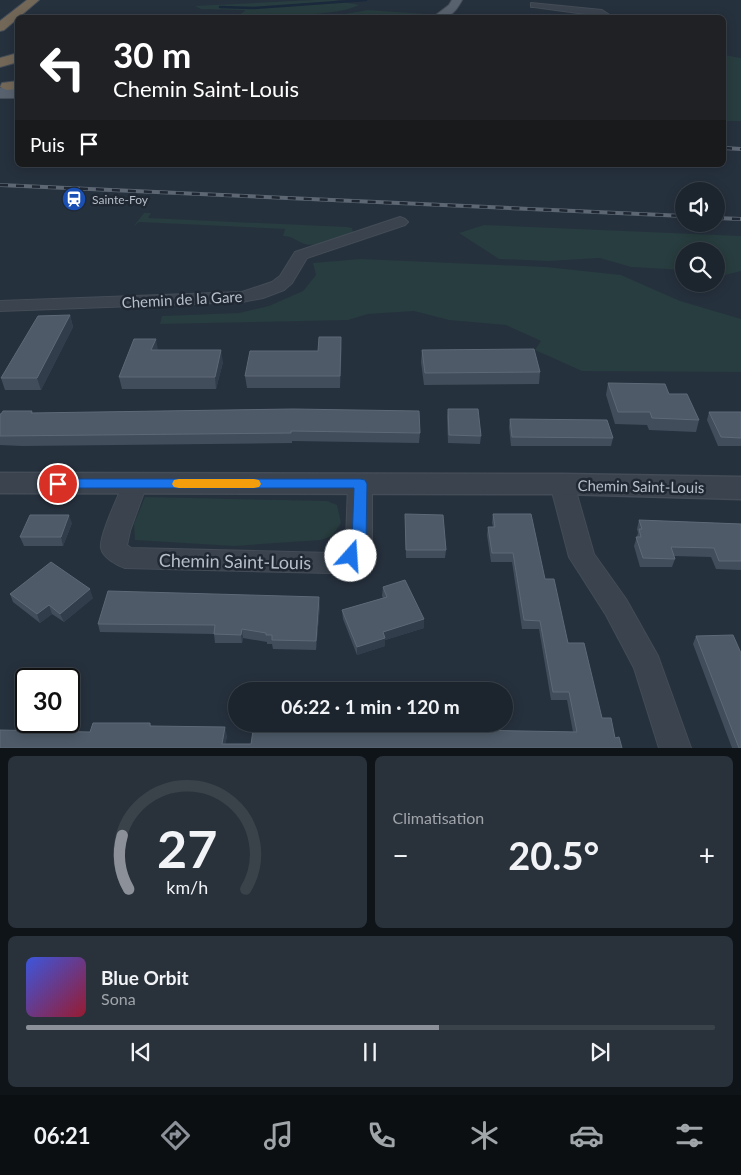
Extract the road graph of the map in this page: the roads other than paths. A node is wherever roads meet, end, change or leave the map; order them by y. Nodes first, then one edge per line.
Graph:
1 (34, 0) edge
2 (48, 0) edge
3 (457, 0) edge
4 (534, 5) dead end
5 (466, 8) dead end
6 (15, 15) edge
7 (15, 15) edge
8 (30, 15) edge
9 (442, 15) edge
10 (458, 15) edge
11 (605, 15) edge
12 (0, 27) edge
13 (15, 27) edge
14 (0, 38) edge
15 (15, 58) edge
16 (0, 63) edge
17 (400, 222) dead end
18 (0, 306) edge
19 (0, 483) edge
20 (135, 484) junction
21 (360, 484) junction
22 (562, 484) junction
23 (741, 488) edge
24 (675, 748) edge

1 - 6 highway
2 - 8 highway
3 - 9 main road
4 - 11 street
5 - 10 main road
7 - 12 highway
13 - 14 highway
15 - 16 highway
17 - 18 street, Chemin de la Gare
19 - 20 street, Chemin Saint-Louis
20 - 21 street, Chemin Saint-Louis
20 - 21 street, Chemin Saint-Louis
21 - 22 street, Chemin Saint-Louis
22 - 23 street, Chemin Saint-Louis
22 - 24 street

